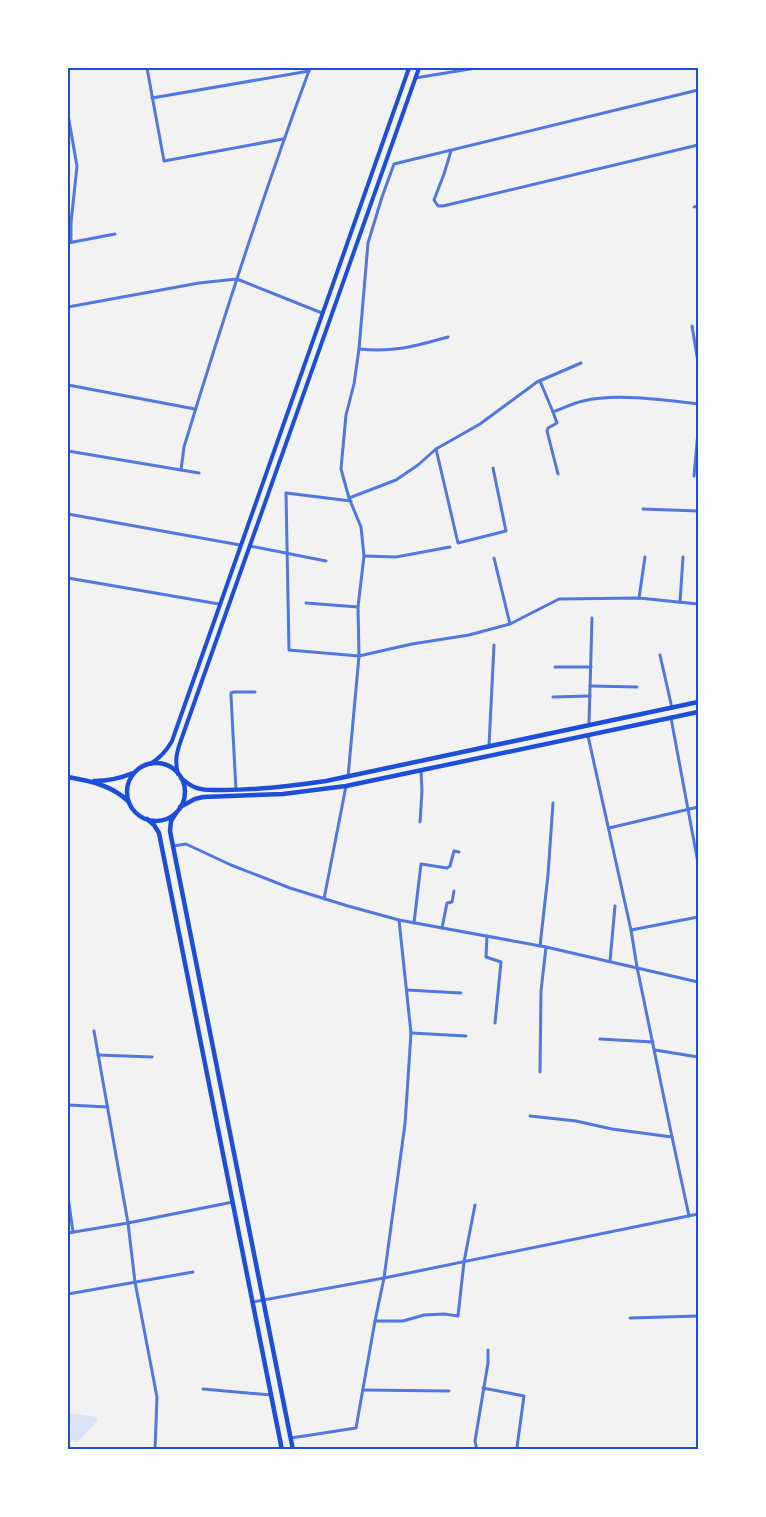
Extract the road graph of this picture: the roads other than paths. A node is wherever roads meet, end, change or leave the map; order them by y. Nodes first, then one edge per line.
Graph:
1 (147, 68) edge
2 (409, 68) edge
3 (419, 68) edge
4 (476, 68) edge
5 (310, 69) edge
6 (415, 78) junction
7 (699, 90) edge
8 (152, 98) junction
9 (68, 115) edge
10 (284, 139) junction
11 (68, 144) edge
12 (73, 144) junction
13 (699, 145) edge
14 (451, 151) junction
15 (115, 234) dead end
16 (69, 242) edge
17 (237, 279) junction
18 (68, 307) edge
19 (322, 313) junction
20 (692, 326) dead end
21 (448, 337) dead end
22 (359, 349) junction
23 (699, 362) edge
24 (581, 363) dead end
25 (540, 381) junction
26 (68, 385) edge
27 (699, 404) edge
28 (195, 410) junction
29 (552, 412) junction
30 (699, 432) edge
31 (436, 449) junction
32 (68, 451) edge
33 (493, 468) dead end
34 (181, 470) junction
35 (199, 473) dead end
36 (558, 474) dead end
37 (694, 476) dead end
38 (350, 500) junction
39 (643, 509) dead end
40 (699, 511) edge
41 (68, 514) edge
42 (240, 544) junction
43 (250, 546) junction
44 (450, 547) dead end
45 (287, 553) junction
46 (364, 556) junction
47 (645, 557) dead end
48 (683, 557) dead end
49 (494, 558) dead end
50 (326, 561) dead end
51 (68, 578) edge
52 (639, 598) junction
53 (680, 602) junction
54 (306, 603) dead end
55 (219, 604) junction
56 (699, 604) edge
57 (358, 607) junction
58 (592, 618) dead end
59 (510, 624) junction
60 (495, 645) dead end
61 (660, 655) dead end
62 (359, 656) junction
63 (555, 667) dead end
64 (591, 667) junction
65 (590, 686) junction
66 (637, 687) dead end
67 (255, 692) dead end
68 (590, 696) junction
69 (554, 697) dead end
70 (699, 702) edge
71 (672, 708) junction
72 (699, 712) edge
73 (671, 718) junction
74 (589, 726) junction
75 (588, 736) junction
76 (489, 748) junction
77 (150, 764) junction
78 (422, 771) junction
79 (135, 772) junction
80 (180, 776) junction
81 (68, 777) edge
82 (348, 777) junction
83 (89, 781) junction
84 (346, 786) junction
85 (236, 790) junction
86 (128, 801) junction
87 (553, 803) dead end
88 (180, 807) junction
89 (699, 807) edge
90 (688, 809) junction
91 (176, 813) junction
92 (147, 819) junction
93 (420, 822) dead end
94 (609, 828) junction
95 (173, 846) junction
96 (459, 852) dead end
97 (699, 863) edge
98 (454, 891) dead end
99 (324, 899) junction
100 (615, 906) dead end
101 (699, 917) edge
102 (399, 920) junction
103 (414, 922) junction
104 (442, 928) junction
105 (631, 930) junction
106 (488, 936) junction
107 (540, 946) junction
108 (546, 947) junction
109 (610, 961) junction
110 (637, 967) junction
111 (699, 982) edge
112 (407, 990) junction
113 (461, 993) dead end
114 (495, 1023) dead end
115 (94, 1031) dead end
116 (411, 1033) junction
117 (466, 1036) dead end
118 (600, 1039) dead end
119 (653, 1042) junction
120 (655, 1050) junction
121 (98, 1054) junction
122 (152, 1057) dead end
123 (699, 1057) edge
124 (540, 1072) dead end
125 (68, 1105) edge
126 (108, 1107) junction
127 (530, 1116) dead end
128 (672, 1137) junction
129 (68, 1197) edge
130 (233, 1202) junction
131 (474, 1205) dead end
132 (699, 1214) edge
133 (689, 1216) junction
134 (128, 1223) junction
135 (73, 1232) junction
136 (68, 1233) edge
137 (464, 1262) junction
138 (193, 1272) dead end
139 (384, 1278) junction
140 (135, 1282) junction
141 (68, 1294) edge
142 (263, 1301) junction
143 (253, 1302) junction
144 (699, 1316) edge
145 (630, 1317) dead end
146 (375, 1321) junction
147 (488, 1350) dead end
148 (483, 1388) junction
149 (203, 1389) dead end
150 (363, 1390) junction
151 (449, 1391) dead end
152 (272, 1395) junction
153 (291, 1438) junction
154 (517, 1447) dead end
155 (155, 1449) edge
156 (282, 1449) edge
157 (293, 1449) edge
158 (477, 1449) edge

1 - 8 street
2 - 19 main road
3 - 6 main road
4 - 6 street
5 - 8 street
5 - 10 street
6 - 43 main road
7 - 14 street
8 - 10 street
9 - 12 street
10 - 17 street
11 - 12 street
12 - 16 street
13 - 14 street
14 - 22 street
15 - 16 street
17 - 18 street
17 - 19 street
17 - 28 street
19 - 42 main road
20 - 23 street
21 - 22 street
22 - 38 street
24 - 25 street
25 - 29 street
25 - 31 street
26 - 28 street
27 - 29 street
28 - 34 street
29 - 36 street
30 - 37 street
31 - 33 street
31 - 38 street
32 - 34 street
34 - 35 street
38 - 45 street
38 - 46 street
39 - 40 street
41 - 42 street
42 - 55 main road
43 - 45 street
43 - 80 main road
44 - 46 street
45 - 50 street
45 - 62 street
46 - 57 street
47 - 52 street
48 - 53 street
49 - 59 street
51 - 55 street
52 - 53 street
52 - 59 street
53 - 56 street
54 - 57 street
55 - 77 main road
57 - 62 street
58 - 64 street
59 - 62 street
60 - 76 street
61 - 71 street
62 - 82 street
63 - 64 street
64 - 65 street
65 - 66 street
65 - 68 street
67 - 85 street
68 - 69 street
68 - 74 street
70 - 71 highway
71 - 74 highway
72 - 73 highway
73 - 75 highway
73 - 90 street
74 - 76 highway
75 - 78 highway
75 - 94 street
76 - 82 highway
77 - 79 highway
77 - 80 highway
78 - 84 highway
78 - 93 street
79 - 83 highway
79 - 86 highway
80 - 85 highway
80 - 88 highway
81 - 83 highway
82 - 85 highway
83 - 86 highway
84 - 88 highway
84 - 99 street
86 - 92 highway
87 - 107 street
88 - 91 highway
89 - 90 street
90 - 94 street
90 - 97 street
91 - 92 highway
91 - 95 highway
92 - 130 highway
94 - 105 street
95 - 99 street
95 - 142 highway
96 - 103 street
98 - 104 street
99 - 102 street
100 - 109 street
101 - 105 street
102 - 103 street
102 - 112 street
103 - 104 street
104 - 106 street
105 - 110 street
106 - 107 street
106 - 114 street
107 - 108 street
108 - 109 street
108 - 124 street
109 - 110 street
110 - 111 street
110 - 119 street
112 - 113 street
112 - 116 street
115 - 121 street
116 - 117 street
116 - 139 street
118 - 119 street
119 - 120 street
120 - 123 street
120 - 128 street
121 - 122 street
121 - 126 street
125 - 126 street
126 - 134 street
127 - 128 street
128 - 133 street
129 - 135 street
130 - 134 street
130 - 143 highway
131 - 137 street
132 - 133 street
133 - 137 street
134 - 135 street
134 - 140 street
135 - 136 street
137 - 139 street
137 - 146 street
138 - 140 street
139 - 142 street
139 - 146 street
140 - 141 street
140 - 155 street
142 - 143 street
142 - 153 highway
143 - 152 highway
144 - 145 street
146 - 150 street
147 - 148 street
148 - 154 street
148 - 158 street
149 - 152 street
150 - 151 street
150 - 153 street
152 - 156 highway
153 - 157 highway

